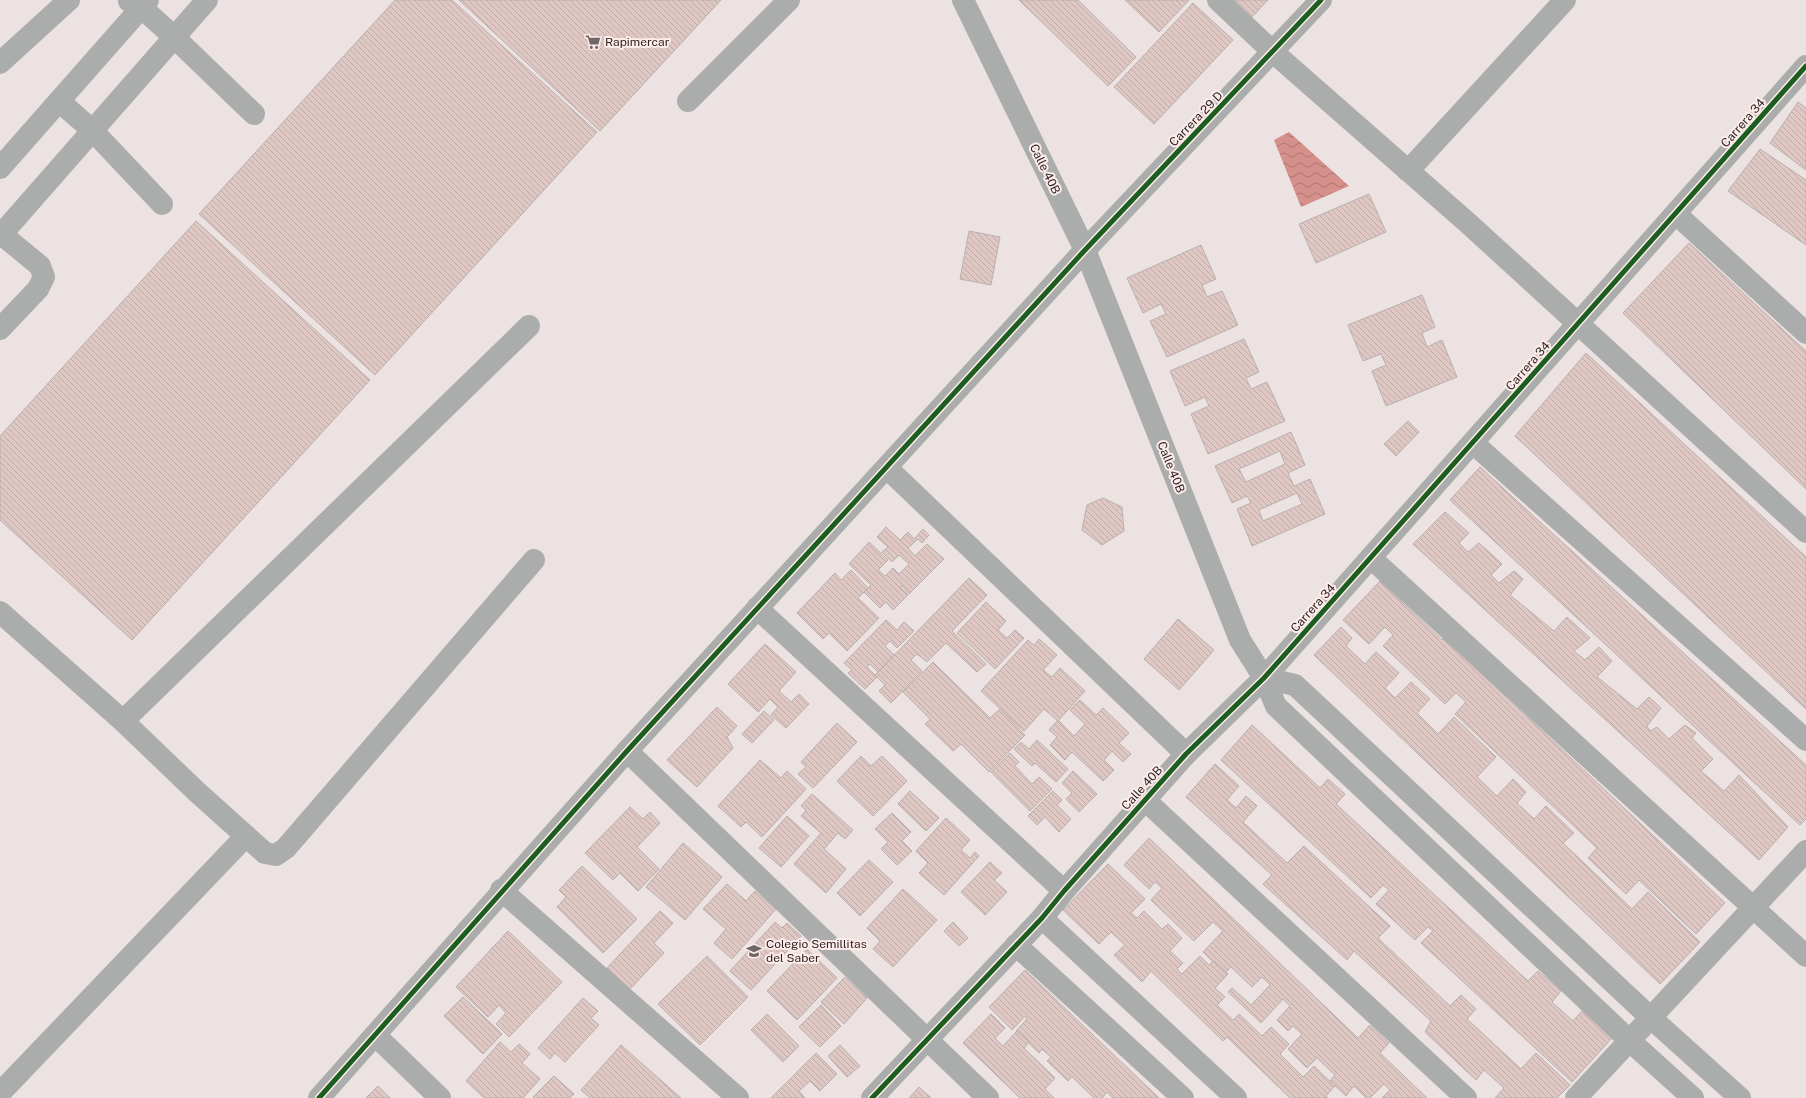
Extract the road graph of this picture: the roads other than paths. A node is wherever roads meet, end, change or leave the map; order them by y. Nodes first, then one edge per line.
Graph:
1 (69, 0) edge
2 (207, 0) edge
3 (789, 0) edge
4 (963, 0) edge
5 (1218, 0) edge
6 (1321, 0) edge
7 (1565, 0) edge
8 (139, 2) edge
9 (174, 37) junction
10 (1273, 52) junction
11 (0, 63) edge
12 (1804, 72) edge
13 (59, 101) junction
14 (688, 101) dead end
15 (254, 114) dead end
16 (92, 130) junction
17 (0, 168) edge
18 (1408, 171) junction
19 (162, 204) dead end
20 (1676, 214) junction
21 (0, 234) edge
22 (1085, 250) junction
23 (1578, 323) junction
24 (529, 326) dead end
25 (0, 329) edge
26 (1806, 333) edge
27 (1473, 443) junction
28 (887, 468) junction
29 (1806, 532) edge
30 (1371, 558) junction
31 (534, 560) dead end
32 (757, 608) junction
33 (0, 612) edge
34 (1264, 678) junction
35 (123, 721) junction
36 (1806, 740) edge
37 (627, 751) junction
38 (1186, 754) junction
39 (1145, 800) junction
40 (246, 836) junction
41 (1806, 851) edge
42 (502, 890) junction
43 (1064, 891) junction
44 (1753, 908) junction
45 (1042, 918) junction
46 (1016, 945) junction
47 (1806, 956) edge
48 (1652, 1018) junction
49 (375, 1035) junction
50 (927, 1040) junction
51 (1630, 1041) junction
52 (0, 1093) edge
53 (319, 1098) edge
54 (440, 1098) edge
55 (738, 1098) edge
56 (872, 1098) edge
57 (988, 1098) edge
58 (1183, 1098) edge
59 (1236, 1098) edge
60 (1466, 1098) edge
61 (1576, 1098) edge
62 (1693, 1098) edge
63 (1740, 1098) edge

1 - 11 street
2 - 9 street
3 - 14 street
4 - 22 street, Calle 40B
5 - 10 street
6 - 10 street, Carrera 29 D
7 - 18 street
8 - 9 street
8 - 13 street
9 - 15 street
9 - 16 street
10 - 18 street
10 - 22 street, Carrera 29 D
12 - 20 street, Carrera 34
13 - 16 street
13 - 17 street
16 - 19 street
16 - 21 street
18 - 23 street
20 - 23 street, Carrera 34
20 - 26 street
21 - 25 street
22 - 28 street, Carrera 29 D
22 - 34 street, Calle 40B
23 - 27 street, Carrera 34
23 - 29 street
24 - 35 street
27 - 30 street, Carrera 34
27 - 36 street
28 - 32 street, Carrera 29 D
28 - 38 street
30 - 34 street, Carrera 34
30 - 44 street
31 - 40 street
32 - 37 street, Carrera 29 D
32 - 43 street
33 - 35 street
34 - 38 street, Calle 40B
34 - 48 street
34 - 51 street
35 - 40 street
37 - 42 street, Carrera 29 D
37 - 50 street
38 - 39 street, Calle 40B
39 - 43 street, Calle 40B
39 - 60 street
40 - 52 street
41 - 44 street
42 - 49 street, Carrera 29 D
42 - 55 street
43 - 45 street, Calle 40B
44 - 47 street
44 - 48 street
45 - 46 street, Calle 40B
45 - 59 street
46 - 50 street, Calle 40B
46 - 58 street
48 - 51 street
48 - 63 street
49 - 53 street, Carrera 29 D
49 - 54 street
50 - 56 street, Calle 40B
50 - 57 street
51 - 61 street
51 - 62 street

